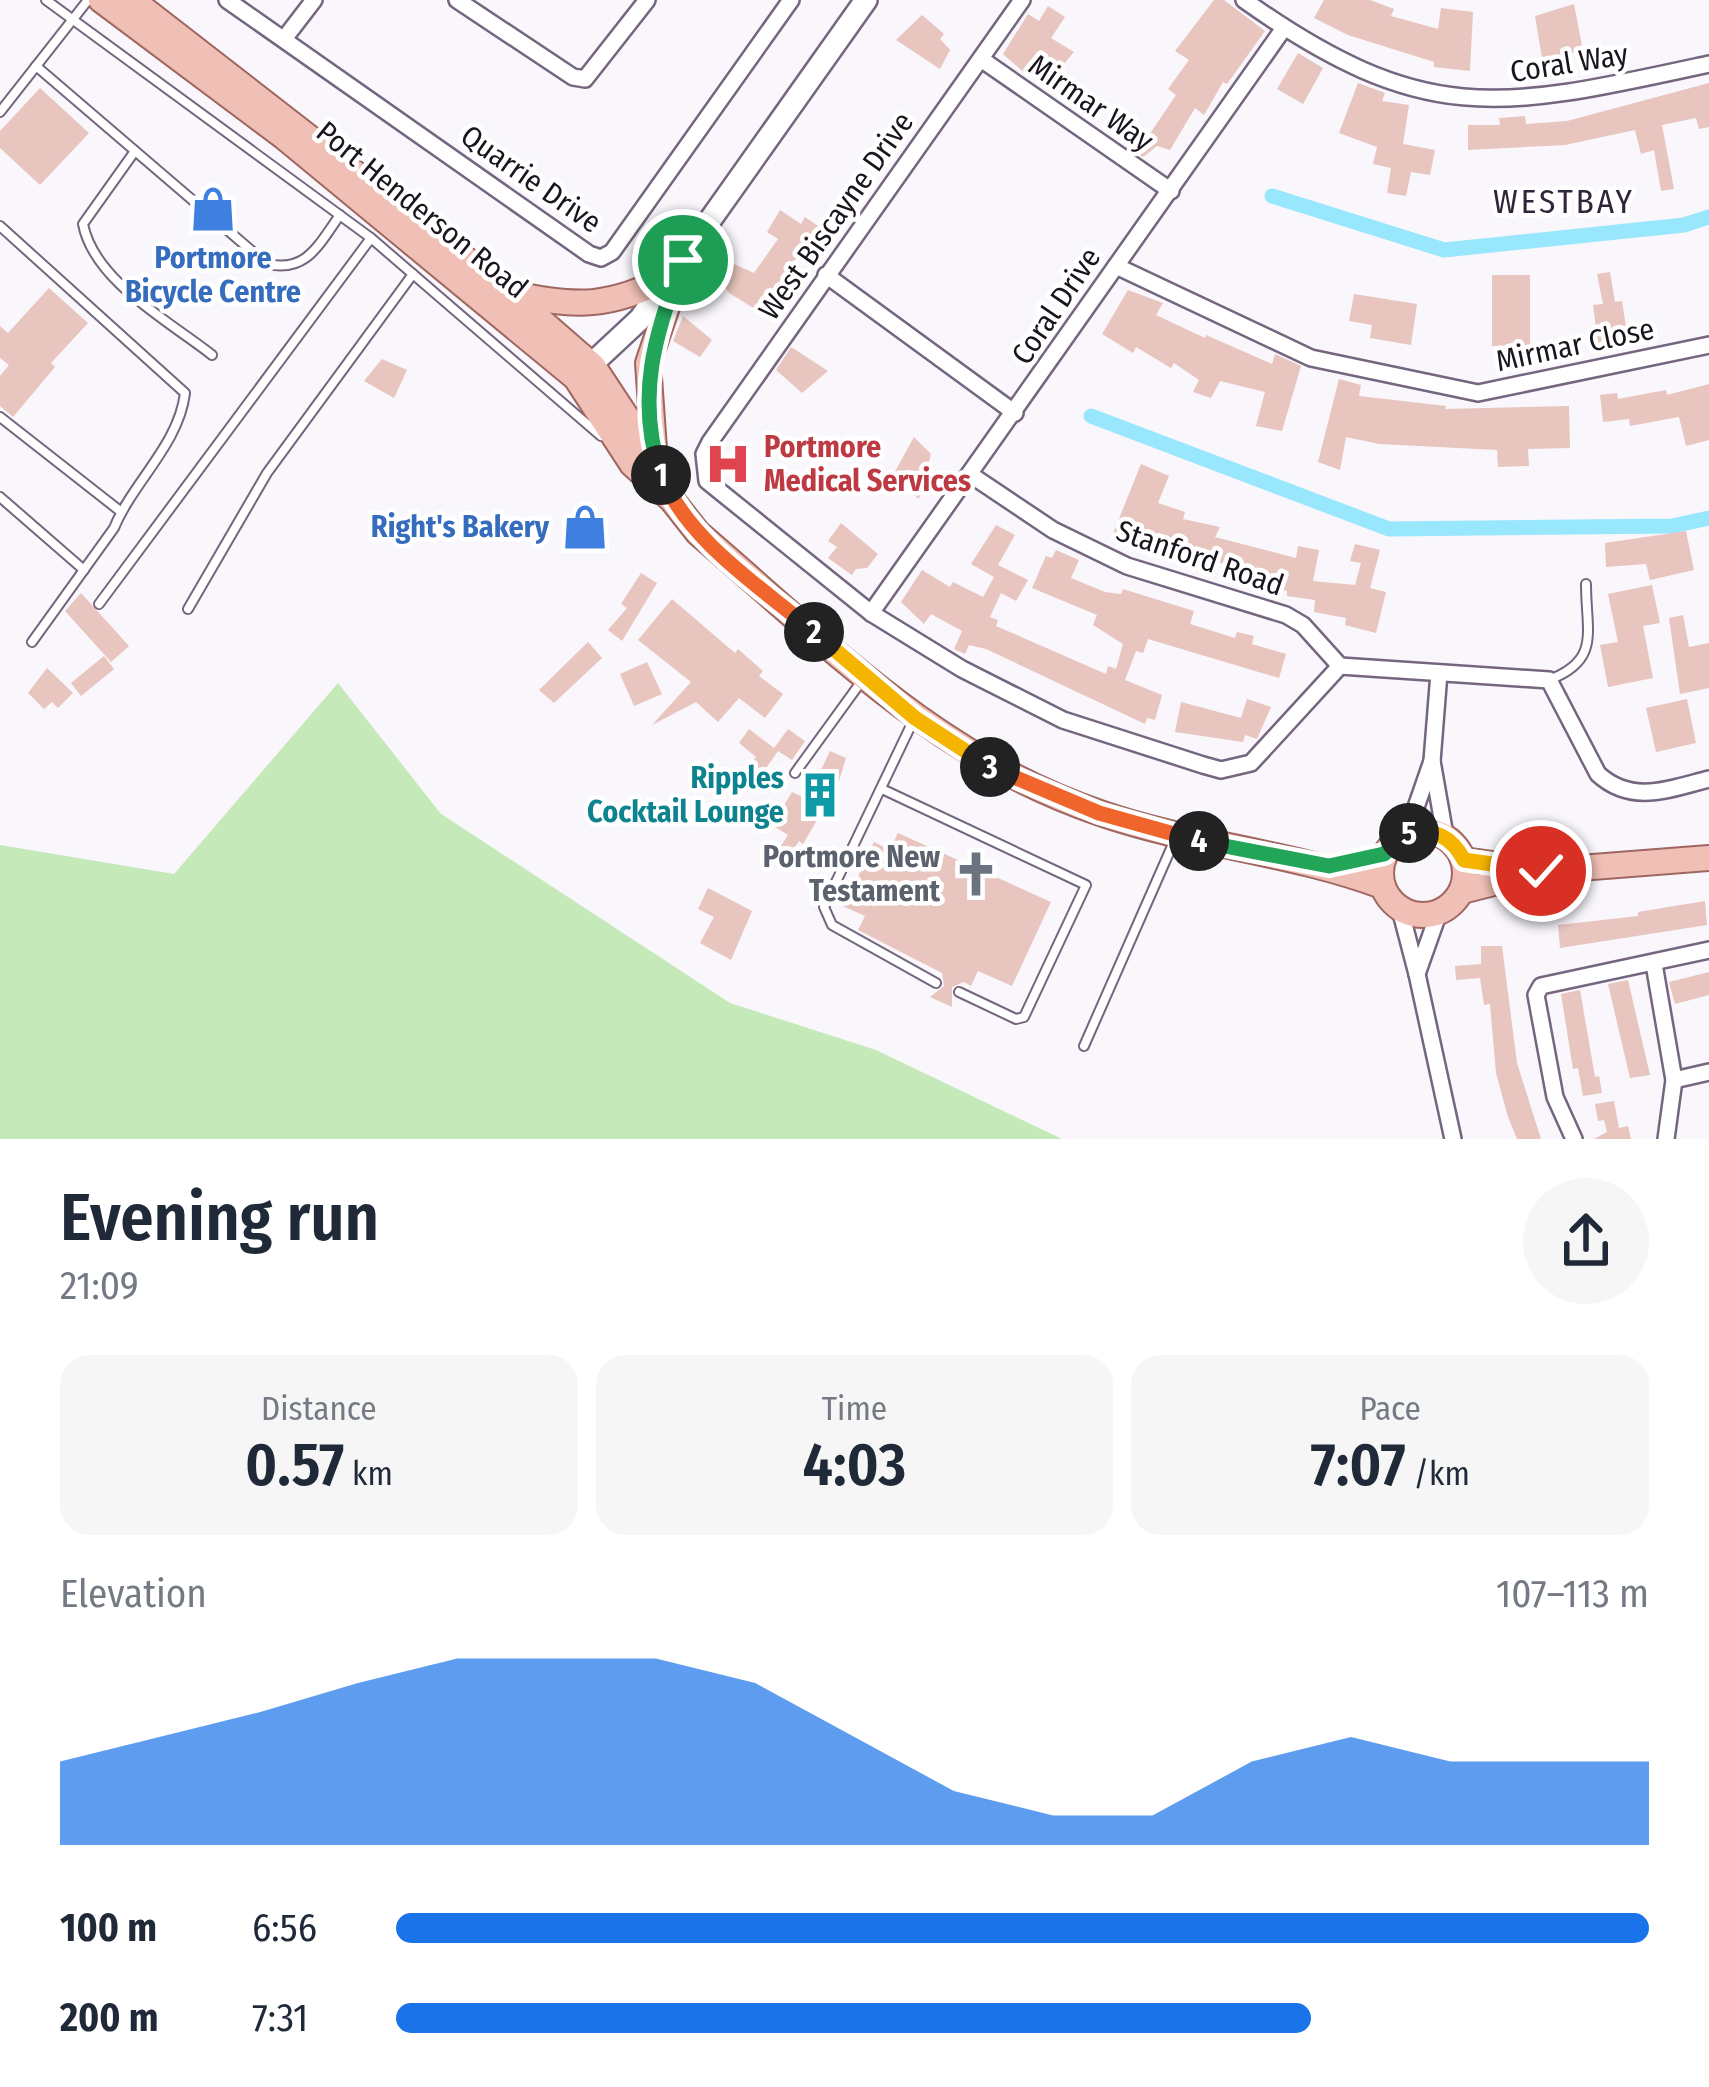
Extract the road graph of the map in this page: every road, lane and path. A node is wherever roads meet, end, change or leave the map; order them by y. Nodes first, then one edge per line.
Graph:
1 (46, 0) edge
2 (88, 0) edge
3 (101, 0) edge
4 (132, 0) edge
5 (227, 0) edge
6 (314, 0) edge
7 (457, 0) edge
8 (647, 0) edge
9 (791, 0) edge
10 (866, 0) edge
11 (1022, 0) edge
12 (1244, 0) edge
13 (74, 18) junction
14 (1284, 28) junction
15 (284, 39) junction
16 (981, 59) junction
17 (1709, 64) edge
18 (37, 66) junction
19 (0, 112) edge
20 (135, 151) junction
21 (1171, 191) junction
22 (340, 215) junction
23 (0, 226) edge
24 (370, 238) junction
25 (1116, 266) junction
26 (677, 268) junction
27 (413, 274) junction
28 (826, 275) junction
29 (508, 292) junction
30 (1709, 345) edge
31 (212, 355) dead end
32 (584, 372) junction
33 (550, 390) junction
34 (1015, 413) junction
35 (0, 417) edge
36 (644, 462) junction
37 (971, 475) junction
38 (0, 497) edge
39 (120, 512) junction
40 (84, 570) junction
41 (1586, 584) dead end
42 (99, 604) dead end
43 (188, 609) dead end
44 (871, 613) junction
45 (32, 642) dead end
46 (1340, 666) junction
47 (1439, 673) junction
48 (866, 676) junction
49 (1549, 680) junction
50 (915, 718) junction
51 (1432, 761) junction
52 (795, 773) dead end
53 (1709, 779) edge
54 (882, 789) junction
55 (1407, 833) junction
56 (1177, 836) junction
57 (1444, 836) junction
58 (1384, 854) junction
59 (1709, 858) edge
60 (1464, 860) junction
61 (1329, 866) junction
62 (1541, 871) junction
63 (1382, 886) junction
64 (1462, 891) junction
65 (1400, 909) junction
66 (1439, 913) junction
67 (1709, 950) edge
68 (1654, 964) junction
69 (1417, 974) junction
70 (936, 983) dead end
71 (958, 992) dead end
72 (1084, 1046) dead end
73 (1709, 1072) edge
74 (1674, 1079) junction
75 (1453, 1139) edge
76 (1574, 1139) edge
77 (1666, 1139) edge

1 - 13 lane
2 - 13 lane
3 - 32 main road, Port Henderson Road
4 - 29 main road, Port Henderson Road
5 - 15 street, Quarrie Drive
6 - 15 street
7 - 8 street
9 - 15 street, Quarrie Drive
10 - 26 main road
11 - 16 street, West Biscayne Drive
12 - 14 street, Coral Way
13 - 18 lane
13 - 22 lane
14 - 17 street, Coral Way
14 - 21 street, Coral Drive
16 - 21 street, Mirmar Way
16 - 28 street, West Biscayne Drive
18 - 19 lane
18 - 20 lane
20 - 22 lane
20 - 31 lane
21 - 25 street, Coral Drive
22 - 24 lane
23 - 39 lane
24 - 27 lane
24 - 42 lane
25 - 30 street, Mirmar Close
25 - 34 street, Coral Drive
26 - 29 main road
26 - 32 main road
26 - 36 main road
27 - 33 lane
27 - 43 lane
28 - 34 street
28 - 44 street, West Biscayne Drive
29 - 32 main road, Port Henderson Road
32 - 33 lane
32 - 36 main road, Port Henderson Road
33 - 36 lane
34 - 37 street, Coral Drive
35 - 39 lane
36 - 48 main road, Port Henderson Road
37 - 44 street, Coral Drive
37 - 46 street, Stanford Road
38 - 40 lane
39 - 40 lane
40 - 45 lane
41 - 49 lane
44 - 46 street
46 - 47 street
47 - 49 street
47 - 51 street
48 - 50 main road, Port Henderson Road
48 - 52 lane
49 - 53 street
50 - 54 lane
50 - 56 main road, Port Henderson Road
51 - 55 street
51 - 57 street
54 - 70 lane
54 - 71 lane
55 - 57 main road
55 - 58 main road
56 - 61 main road, Port Henderson Road
56 - 72 lane
57 - 60 main road
58 - 61 main road, Port Henderson Road
58 - 63 main road
59 - 62 main road
60 - 62 main road
60 - 64 main road
61 - 63 main road, Port Henderson Road
62 - 64 main road
63 - 65 main road
64 - 66 main road
65 - 66 main road
65 - 69 street
66 - 69 street
67 - 68 street
68 - 74 street
68 - 76 street
69 - 75 street
73 - 74 street
74 - 77 street

